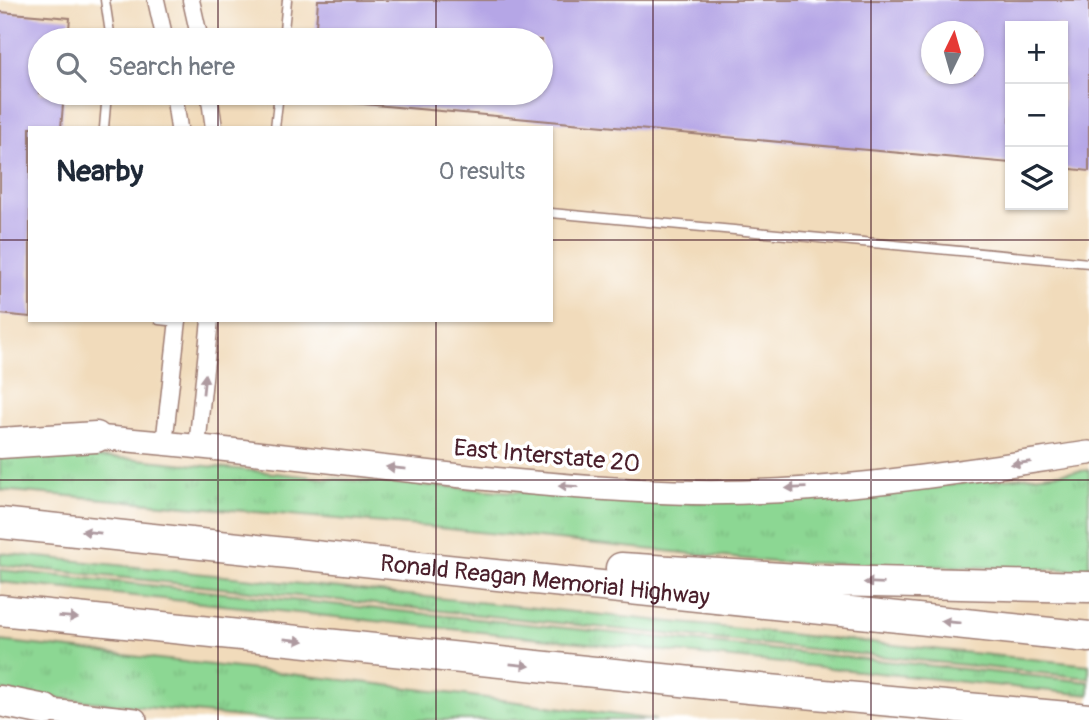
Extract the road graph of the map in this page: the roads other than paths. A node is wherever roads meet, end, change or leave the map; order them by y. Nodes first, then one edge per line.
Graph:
1 (105, 0) edge
2 (156, 0) edge
3 (191, 0) edge
4 (287, 0) edge
5 (109, 28) edge
6 (162, 28) edge
7 (197, 28) edge
8 (284, 28) edge
9 (106, 105) edge
10 (176, 105) edge
11 (211, 105) edge
12 (278, 105) edge
13 (104, 126) edge
14 (179, 126) edge
15 (214, 126) edge
16 (275, 126) edge
17 (553, 212) edge
18 (1089, 263) edge
19 (178, 322) edge
20 (210, 322) edge
21 (0, 431) edge
22 (96, 438) junction
23 (0, 443) edge
24 (164, 444) junction
25 (197, 447) junction
26 (1089, 453) edge
27 (0, 523) edge
28 (137, 537) junction
29 (1089, 587) edge
30 (0, 610) edge
31 (1089, 635) edge
32 (748, 688) junction
33 (0, 703) edge
34 (45, 710) joint
35 (1089, 719) edge
36 (135, 720) edge
37 (955, 720) edge

1 - 5 lane
2 - 6 street
3 - 7 street
4 - 8 lane
9 - 13 lane
10 - 14 street
11 - 15 street
12 - 16 lane
17 - 18 lane
19 - 24 street
25 -> 20 street
21 - 22 main road, East Interstate 20
22 - 23 highway
22 - 24 main road, East Interstate 20
24 - 25 main road, East Interstate 20
26 -> 25 main road, East Interstate 20
28 -> 27 highway, Ronald Reagan Memorial Highway
29 -> 28 highway
31 -> 28 highway, Ronald Reagan Memorial Highway
30 -> 32 highway
32 - 35 highway
32 - 37 highway
33 - 34 highway
34 - 36 main road

